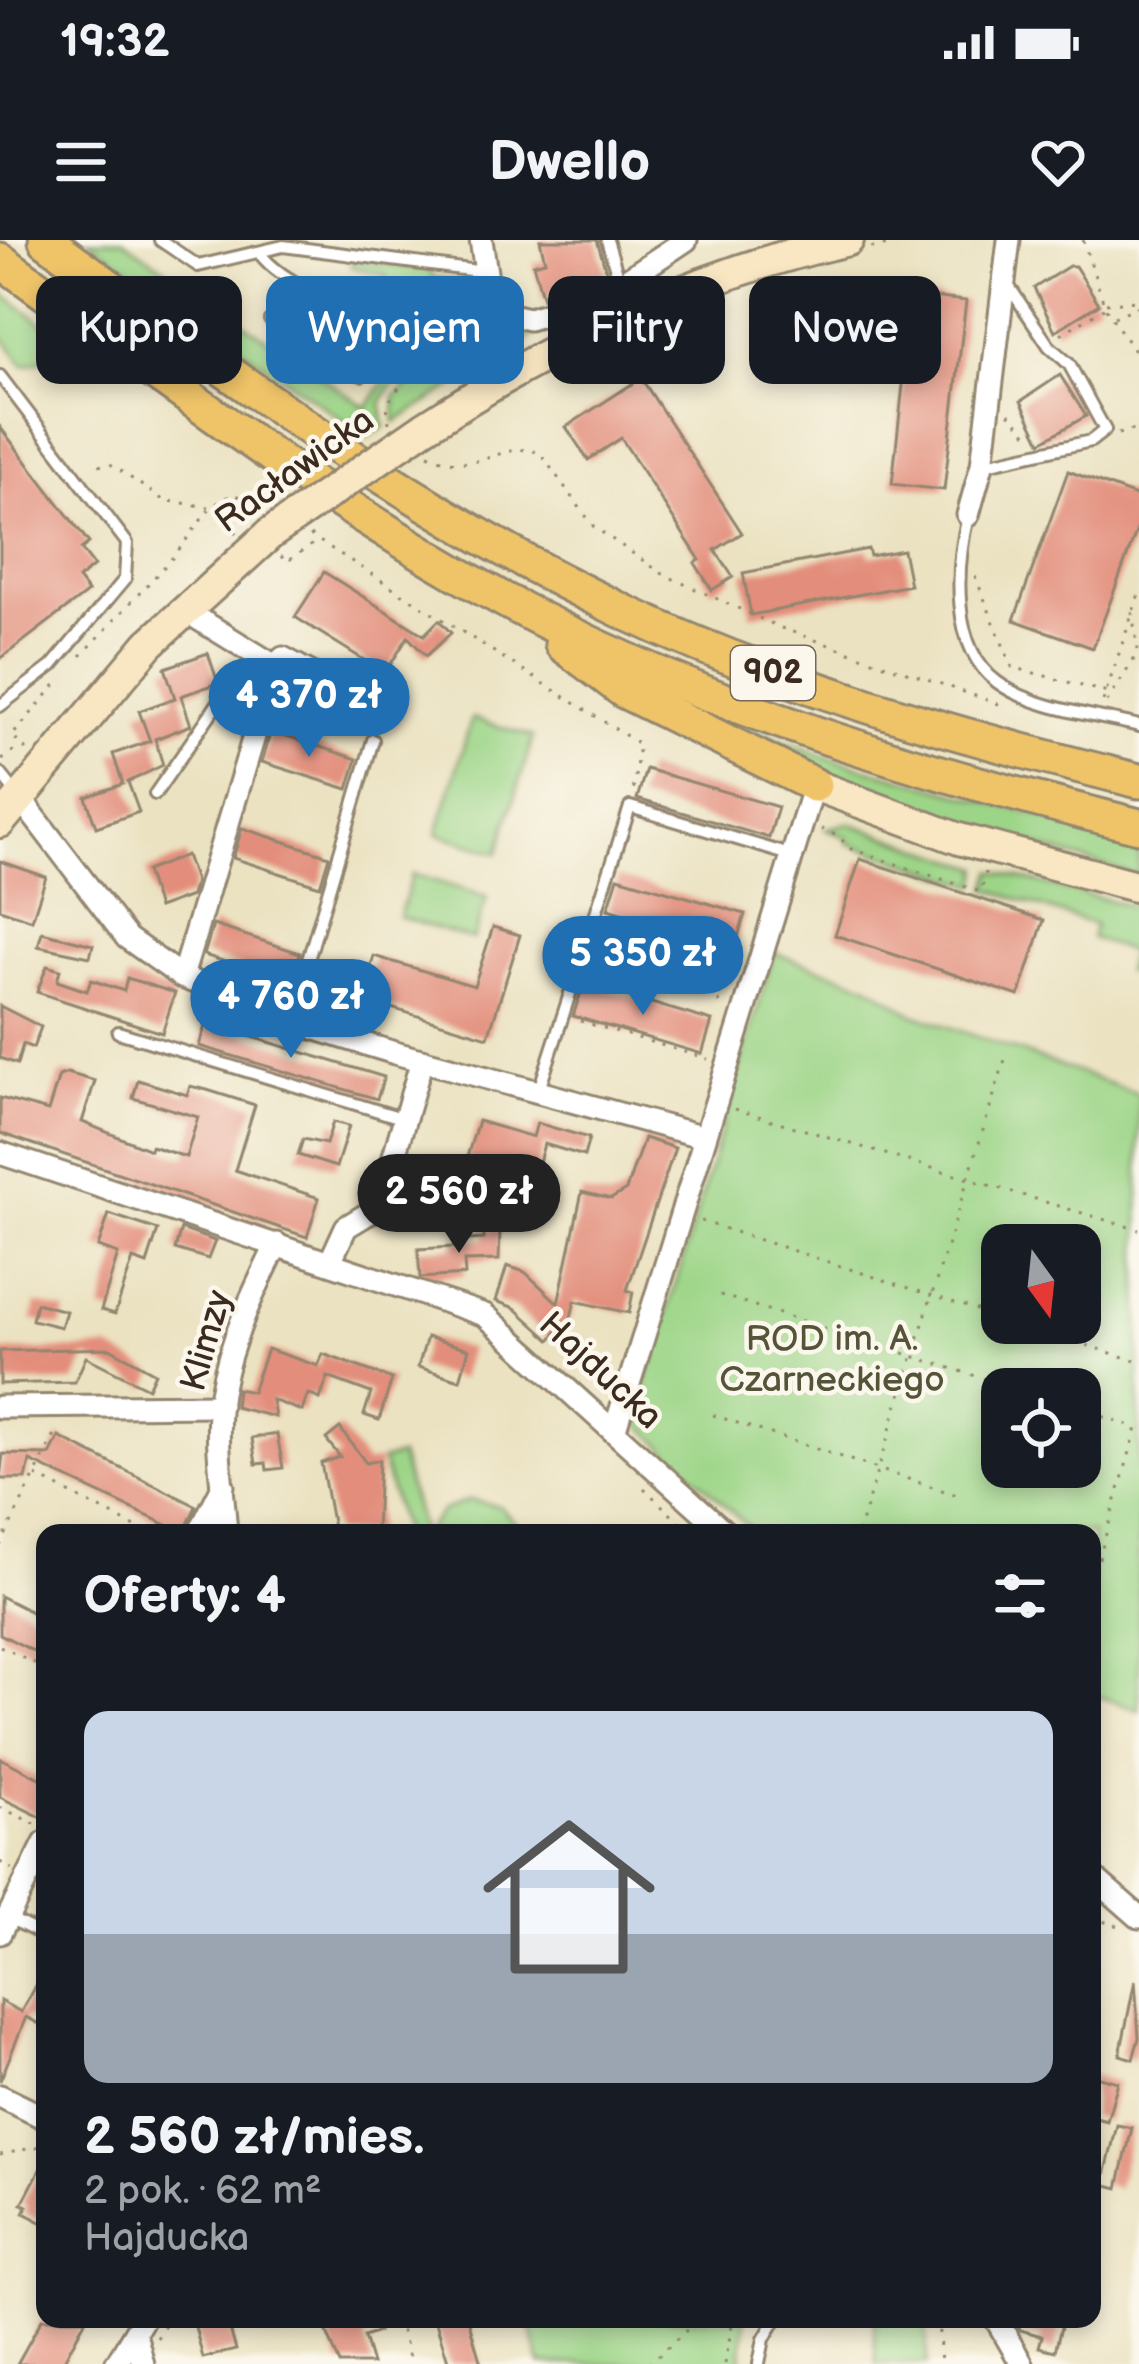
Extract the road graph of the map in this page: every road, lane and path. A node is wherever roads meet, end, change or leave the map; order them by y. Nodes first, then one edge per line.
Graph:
1 (46, 240) edge
2 (160, 240) edge
3 (481, 240) edge
4 (607, 240) edge
5 (686, 240) edge
6 (848, 240) edge
7 (1010, 240) edge
8 (1083, 240) edge
9 (283, 243) edge
10 (787, 247) edge
11 (259, 252) junction
12 (0, 260) edge
13 (480, 271) junction
14 (284, 276) edge
15 (618, 276) edge
16 (632, 276) edge
17 (1006, 282) junction
18 (1139, 304) edge
19 (1105, 305) junction
20 (548, 312) edge
21 (1112, 318) junction
22 (1047, 342) junction
23 (1139, 359) edge
24 (0, 376) edge
25 (1002, 409) dead end
26 (412, 436) junction
27 (1043, 454) junction
28 (99, 466) dead end
29 (982, 466) junction
30 (255, 501) junction
31 (211, 507) junction
32 (968, 515) joint
33 (302, 531) dead end
34 (266, 536) junction
35 (318, 541) junction
36 (974, 572) dead end
37 (1139, 594) edge
38 (504, 599) junction
39 (184, 610) junction
40 (1132, 611) junction
41 (1139, 654) edge
42 (82, 656) dead end
43 (65, 674) dead end
44 (272, 675) junction
45 (1109, 693) junction
46 (0, 706) edge
47 (1008, 707) dead end
48 (1123, 707) dead end
49 (380, 710) dead end
50 (1104, 710) junction
51 (1139, 727) edge
52 (374, 740) dead end
53 (0, 762) edge
54 (0, 773) edge
55 (1139, 781) edge
56 (155, 794) dead end
57 (819, 802) junction
58 (630, 807) junction
59 (10, 810) edge
60 (815, 826) junction
61 (1139, 826) edge
62 (809, 838) dead end
63 (790, 855) junction
64 (988, 869) dead end
65 (1139, 887) edge
66 (601, 910) dead end
67 (713, 943) junction
68 (749, 953) dead end
69 (182, 977) junction
70 (568, 1017) dead end
71 (290, 1021) junction
72 (728, 1024) dead end
73 (118, 1032) dead end
74 (1007, 1053) dead end
75 (422, 1060) junction
76 (716, 1061) dead end
77 (538, 1093) junction
78 (727, 1107) dead end
79 (406, 1118) junction
80 (704, 1136) junction
81 (0, 1153) edge
82 (968, 1178) junction
83 (698, 1220) dead end
84 (1139, 1230) edge
85 (277, 1244) junction
86 (330, 1262) junction
87 (720, 1295) dead end
88 (931, 1295) junction
89 (981, 1311) edge
90 (1083, 1344) edge
91 (914, 1355) junction
92 (1139, 1362) edge
93 (981, 1377) edge
94 (220, 1405) junction
95 (0, 1407) edge
96 (1101, 1414) edge
97 (713, 1415) dead end
98 (64, 1416) dead end
99 (1138, 1424) edge
100 (615, 1430) junction
101 (878, 1470) junction
102 (35, 1475) junction
103 (223, 1486) junction
104 (957, 1495) dead end
105 (130, 1524) edge
106 (204, 1524) edge
107 (225, 1524) edge
108 (715, 1524) edge
109 (861, 1524) edge
110 (0, 1546) edge
111 (1101, 1551) edge
112 (0, 1646) edge
113 (36, 1664) edge
114 (0, 1807) edge
115 (36, 1830) edge
116 (36, 1853) edge
117 (1101, 1886) edge
118 (1101, 1919) edge
119 (1134, 1923) edge
120 (4, 1925) edge
121 (36, 1929) edge
122 (0, 2096) edge
123 (36, 2114) edge
124 (36, 2147) edge
125 (0, 2155) edge
126 (138, 2328) edge
127 (139, 2328) edge
128 (401, 2328) edge
129 (689, 2328) edge
130 (728, 2328) edge
131 (771, 2328) edge
132 (938, 2328) edge
133 (1001, 2328) edge
134 (116, 2364) edge
135 (143, 2364) edge
136 (411, 2364) edge
137 (649, 2364) edge
138 (725, 2364) edge
139 (759, 2364) edge
140 (940, 2364) edge
141 (1022, 2364) edge

1 - 55 main road, 902
2 - 11 lane
3 - 13 street
4 - 15 lane
5 - 16 street
6 - 10 street, Racławicka
7 - 17 street
8 - 19 path
9 - 11 lane
9 - 13 lane
10 - 26 street, Racławicka
11 - 14 lane
12 - 38 main road, 902
13 - 20 street
13 - 26 path
17 - 22 lane
17 - 29 street
18 - 19 path
18 - 21 path
19 - 21 path
19 - 22 path
21 - 23 path
22 - 27 lane
24 - 46 lane
25 - 27 path
26 - 34 street, Racławicka, bridge
26 - 47 path
27 - 29 lane
28 - 31 path
29 - 32 street
30 - 31 path
30 - 34 path
30 - 34 path
31 - 42 path
32 - 50 lane
33 - 35 path
34 - 35 path
34 - 39 street, Racławicka
35 - 58 path
36 - 45 path
37 - 40 path
38 - 57 main road
38 - 61 main road, 902
39 - 44 street
39 - 59 street, Racławicka
40 - 41 path
40 - 45 path
41 - 45 path
43 - 53 path
44 - 49 street
44 - 56 lane
44 - 69 street
45 - 50 path
48 - 50 path
50 - 51 lane
52 - 71 lane
54 - 59 lane
57 - 60 path
57 - 63 street
57 - 65 street
58 - 63 lane
58 - 77 lane
59 - 69 street
60 - 62 path
60 - 64 path
63 - 80 street
66 - 67 path
67 - 68 path
67 - 72 path
69 - 71 street
70 - 76 path
71 - 75 street
73 - 79 lane
74 - 82 path
75 - 77 street
75 - 79 street
77 - 80 street
78 - 82 path
79 - 86 street
80 - 100 street
81 - 85 street, Hajducka
82 - 84 path
82 - 88 path
83 - 88 path
85 - 86 street, Hajducka
85 - 94 street, Klimzy
86 - 100 street, Hajducka
87 - 91 path
88 - 89 path
88 - 91 path
90 - 92 path
91 - 93 path
91 - 101 path
94 - 95 street
94 - 103 street, Klimzy
96 - 99 path
97 - 101 path
98 - 102 path
99 - 111 path
100 - 108 street, Hajducka
101 - 104 path
101 - 109 path
102 - 105 path
102 - 110 path
103 - 106 street
103 - 107 street, Klimzy
112 - 113 path
114 - 115 path
116 - 120 street
117 - 119 street
118 - 119 path
120 - 121 lane
122 - 123 street
124 - 125 path
126 - 134 street
127 - 135 street
128 - 136 path
129 - 137 path
130 - 138 path
131 - 139 lane
132 - 140 path
133 - 141 street

